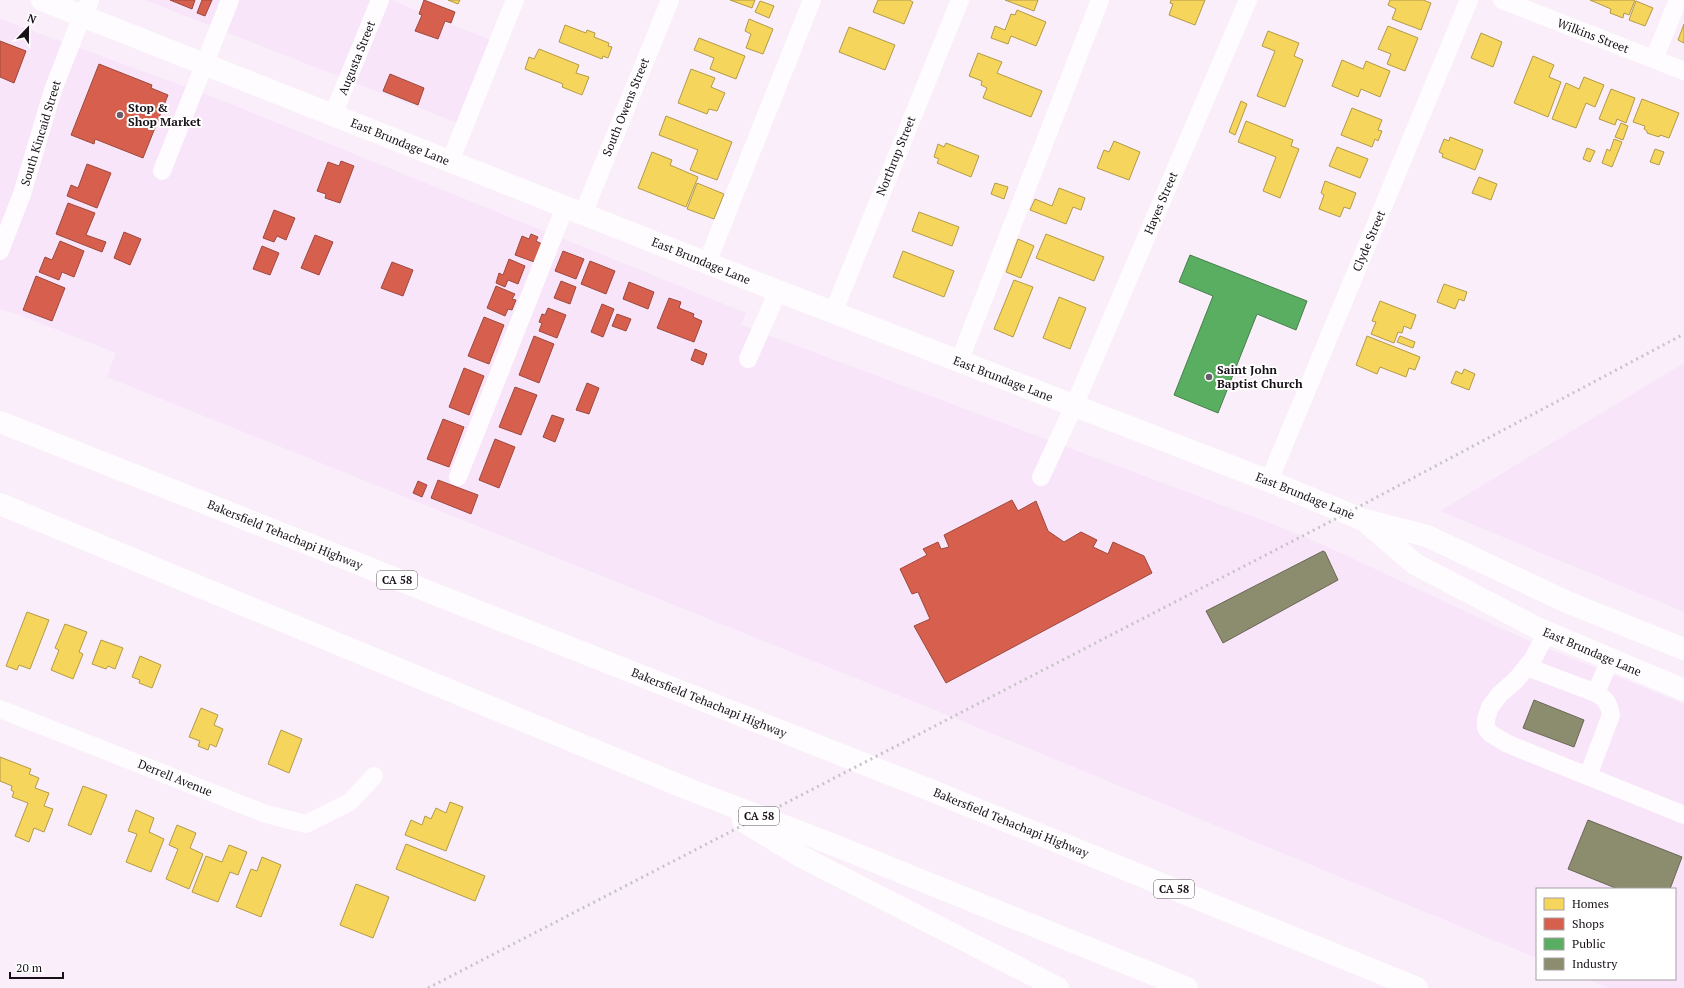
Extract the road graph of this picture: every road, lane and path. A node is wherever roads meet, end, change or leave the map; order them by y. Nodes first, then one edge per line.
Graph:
1 (42, 0) edge
2 (230, 0) edge
3 (380, 0) edge
4 (516, 0) edge
5 (670, 0) edge
6 (812, 0) edge
7 (960, 0) edge
8 (1100, 0) edge
9 (1248, 0) edge
10 (1469, 0) edge
11 (1502, 0) edge
12 (1678, 0) edge
13 (1537, 6) edge
14 (87, 8) edge
15 (1654, 59) junction
16 (203, 64) junction
17 (1684, 71) edge
18 (333, 115) junction
19 (450, 162) junction
20 (162, 171) dead end
21 (574, 210) junction
22 (0, 251) edge
23 (707, 263) junction
24 (778, 291) junction
25 (833, 313) junction
26 (748, 359) dead end
27 (959, 362) junction
28 (1074, 406) junction
29 (0, 422) edge
30 (458, 477) dead end
31 (1041, 477) dead end
32 (1268, 481) junction
33 (0, 504) edge
34 (1361, 519) junction
35 (1547, 632) junction
36 (1684, 649) edge
37 (1610, 659) junction
38 (1527, 666) junction
39 (1684, 690) edge
40 (1596, 693) junction
41 (0, 709) edge
42 (374, 776) dead end
43 (1588, 776) junction
44 (688, 789) junction
45 (1684, 816) edge
46 (1058, 988) edge
47 (1186, 988) edge
48 (1417, 988) edge

1 - 14 main road, East Brundage Lane
2 - 16 street
3 - 18 street, Augusta Street
4 - 19 street
5 - 21 street, South Owens Street
6 - 23 street
7 - 25 street, Northrup Street
8 - 27 street
9 - 28 street, Hayes Street
10 - 32 street, Clyde Street
11 - 13 street, Wilkins Street
12 - 15 street
13 - 15 street, Wilkins Street
14 - 16 main road, East Brundage Lane
14 - 22 street, South Kincaid Street
15 - 17 street, Wilkins Street
16 - 18 main road, East Brundage Lane
16 - 20 street
18 - 19 main road, East Brundage Lane
19 - 21 main road, East Brundage Lane
21 - 23 main road, East Brundage Lane
21 - 30 street, South Owens Street
23 - 24 main road, East Brundage Lane
24 - 25 main road, East Brundage Lane
24 - 26 street
25 - 27 main road, East Brundage Lane
27 - 28 main road, East Brundage Lane
28 - 31 street, Hayes Street
28 - 32 main road, East Brundage Lane
29 - 48 main road, Bakersfield Tehachapi Highway / CA 58
32 - 34 main road, East Brundage Lane
33 - 44 main road, CA 58
34 - 35 main road, East Brundage Lane
34 - 36 main road, East Brundage Lane
35 - 37 main road, East Brundage Lane
35 - 38 street
37 - 39 main road, East Brundage Lane
37 - 40 street
38 - 40 street
38 - 43 street
40 - 43 street
41 - 42 street, Derrell Avenue
43 - 45 street
44 - 46 main road
44 - 47 main road, CA 58

